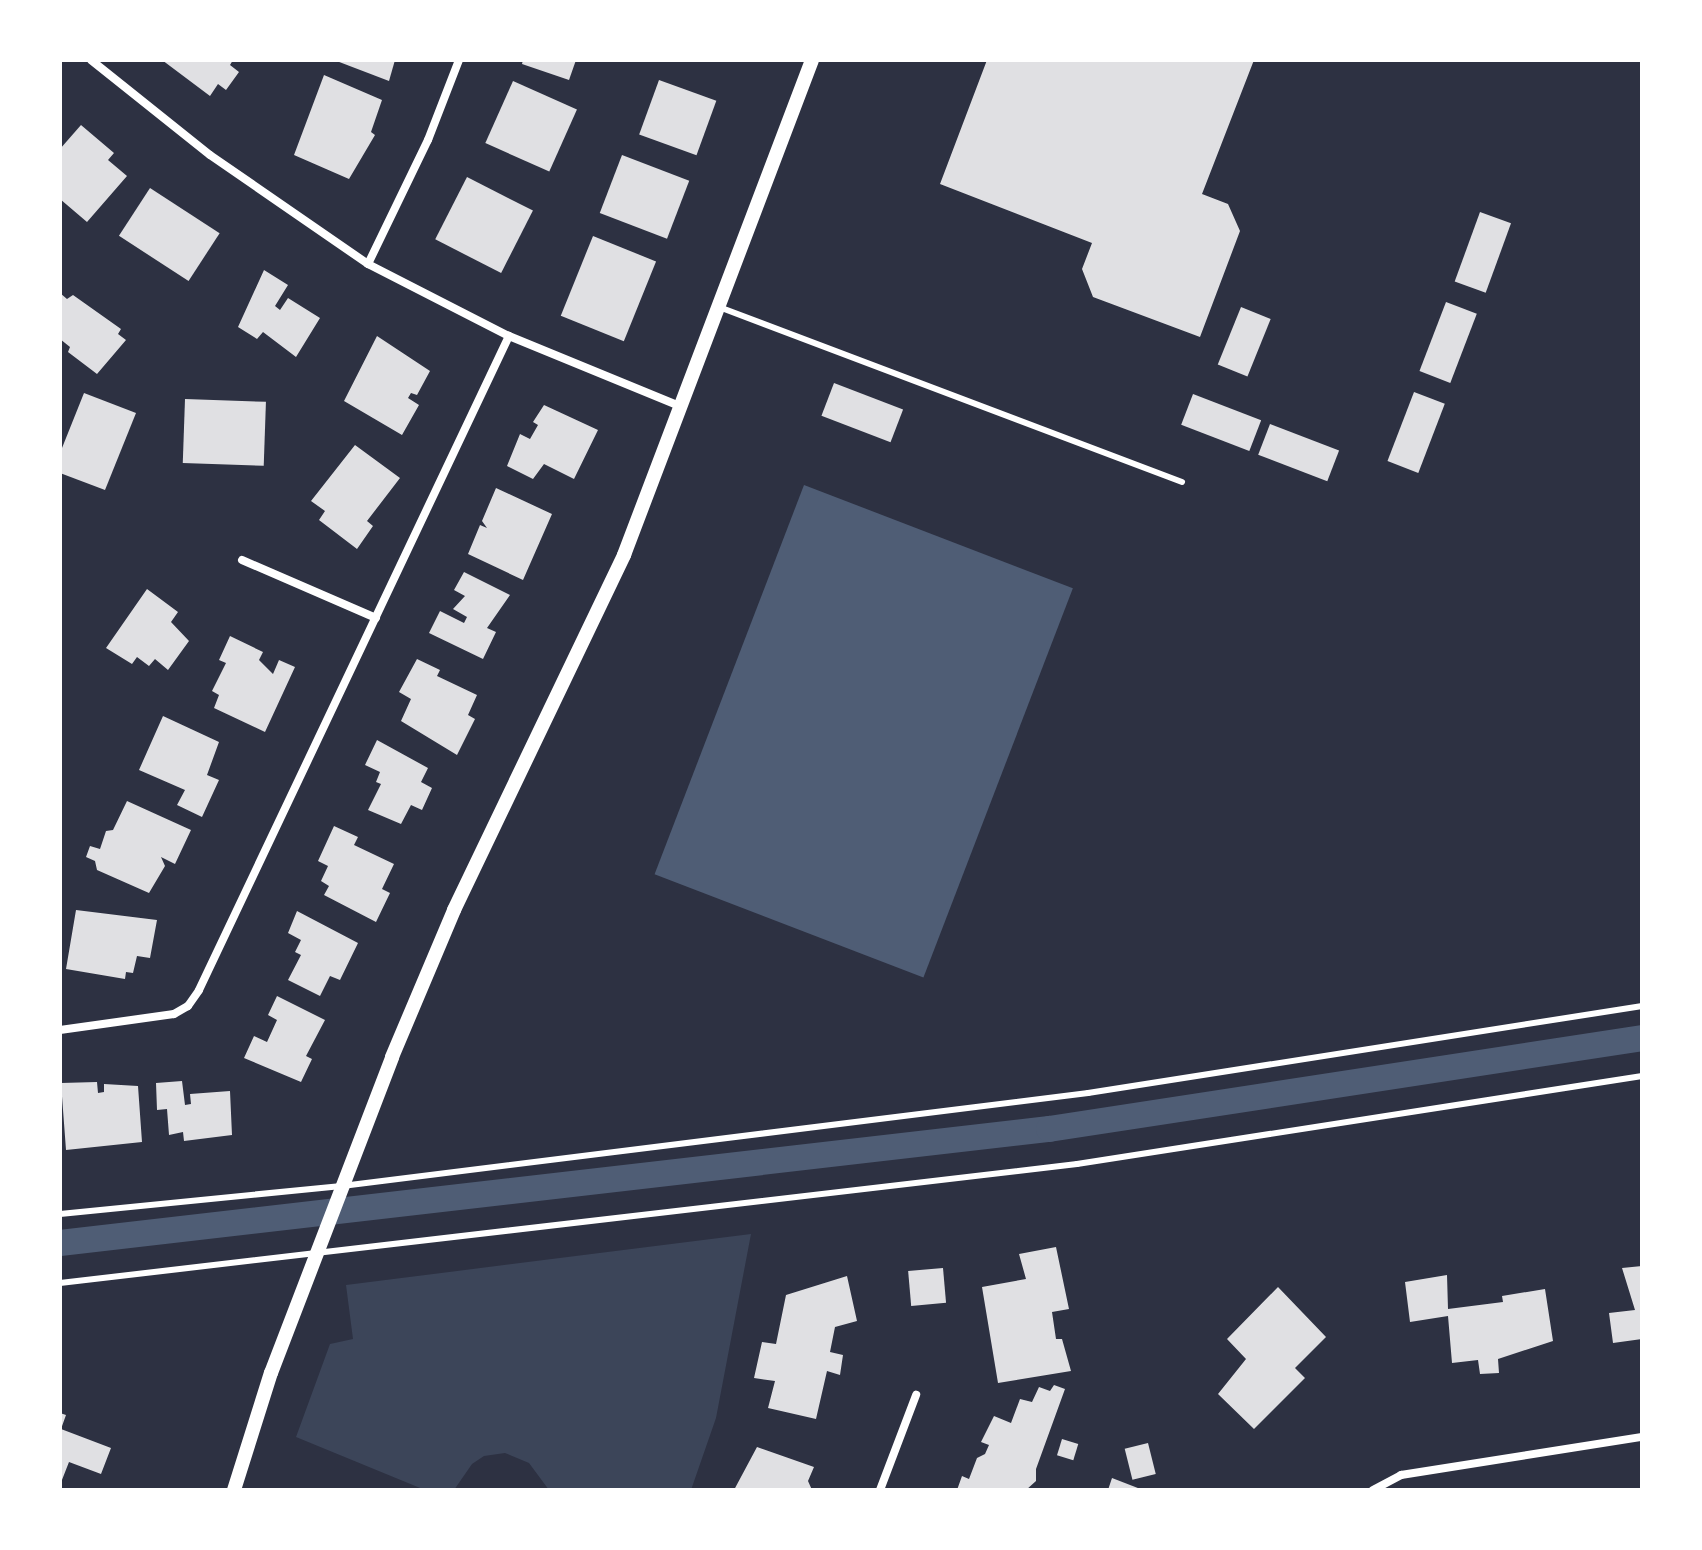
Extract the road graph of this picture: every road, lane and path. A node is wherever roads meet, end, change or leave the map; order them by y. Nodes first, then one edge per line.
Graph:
1 (91, 60) edge
2 (459, 60) edge
3 (812, 60) edge
4 (368, 264) junction
5 (719, 307) junction
6 (509, 336) junction
7 (682, 407) junction
8 (1182, 482) dead end
9 (242, 560) dead end
10 (376, 618) junction
11 (1642, 1006) edge
12 (60, 1030) edge
13 (1642, 1076) edge
14 (342, 1186) junction
15 (60, 1214) edge
16 (318, 1254) junction
17 (60, 1283) edge
18 (916, 1395) dead end
19 (1642, 1437) edge
20 (234, 1490) edge
21 (880, 1490) edge
22 (1373, 1490) edge

1 - 4 street
2 - 4 street
3 - 5 street
4 - 6 street
5 - 7 street
5 - 8 lane
6 - 7 street
6 - 10 street
7 - 14 street
9 - 10 street
10 - 12 street
11 - 14 lane
13 - 16 lane
14 - 15 lane
14 - 16 street
16 - 17 lane
16 - 20 street
18 - 21 street
19 - 22 street

